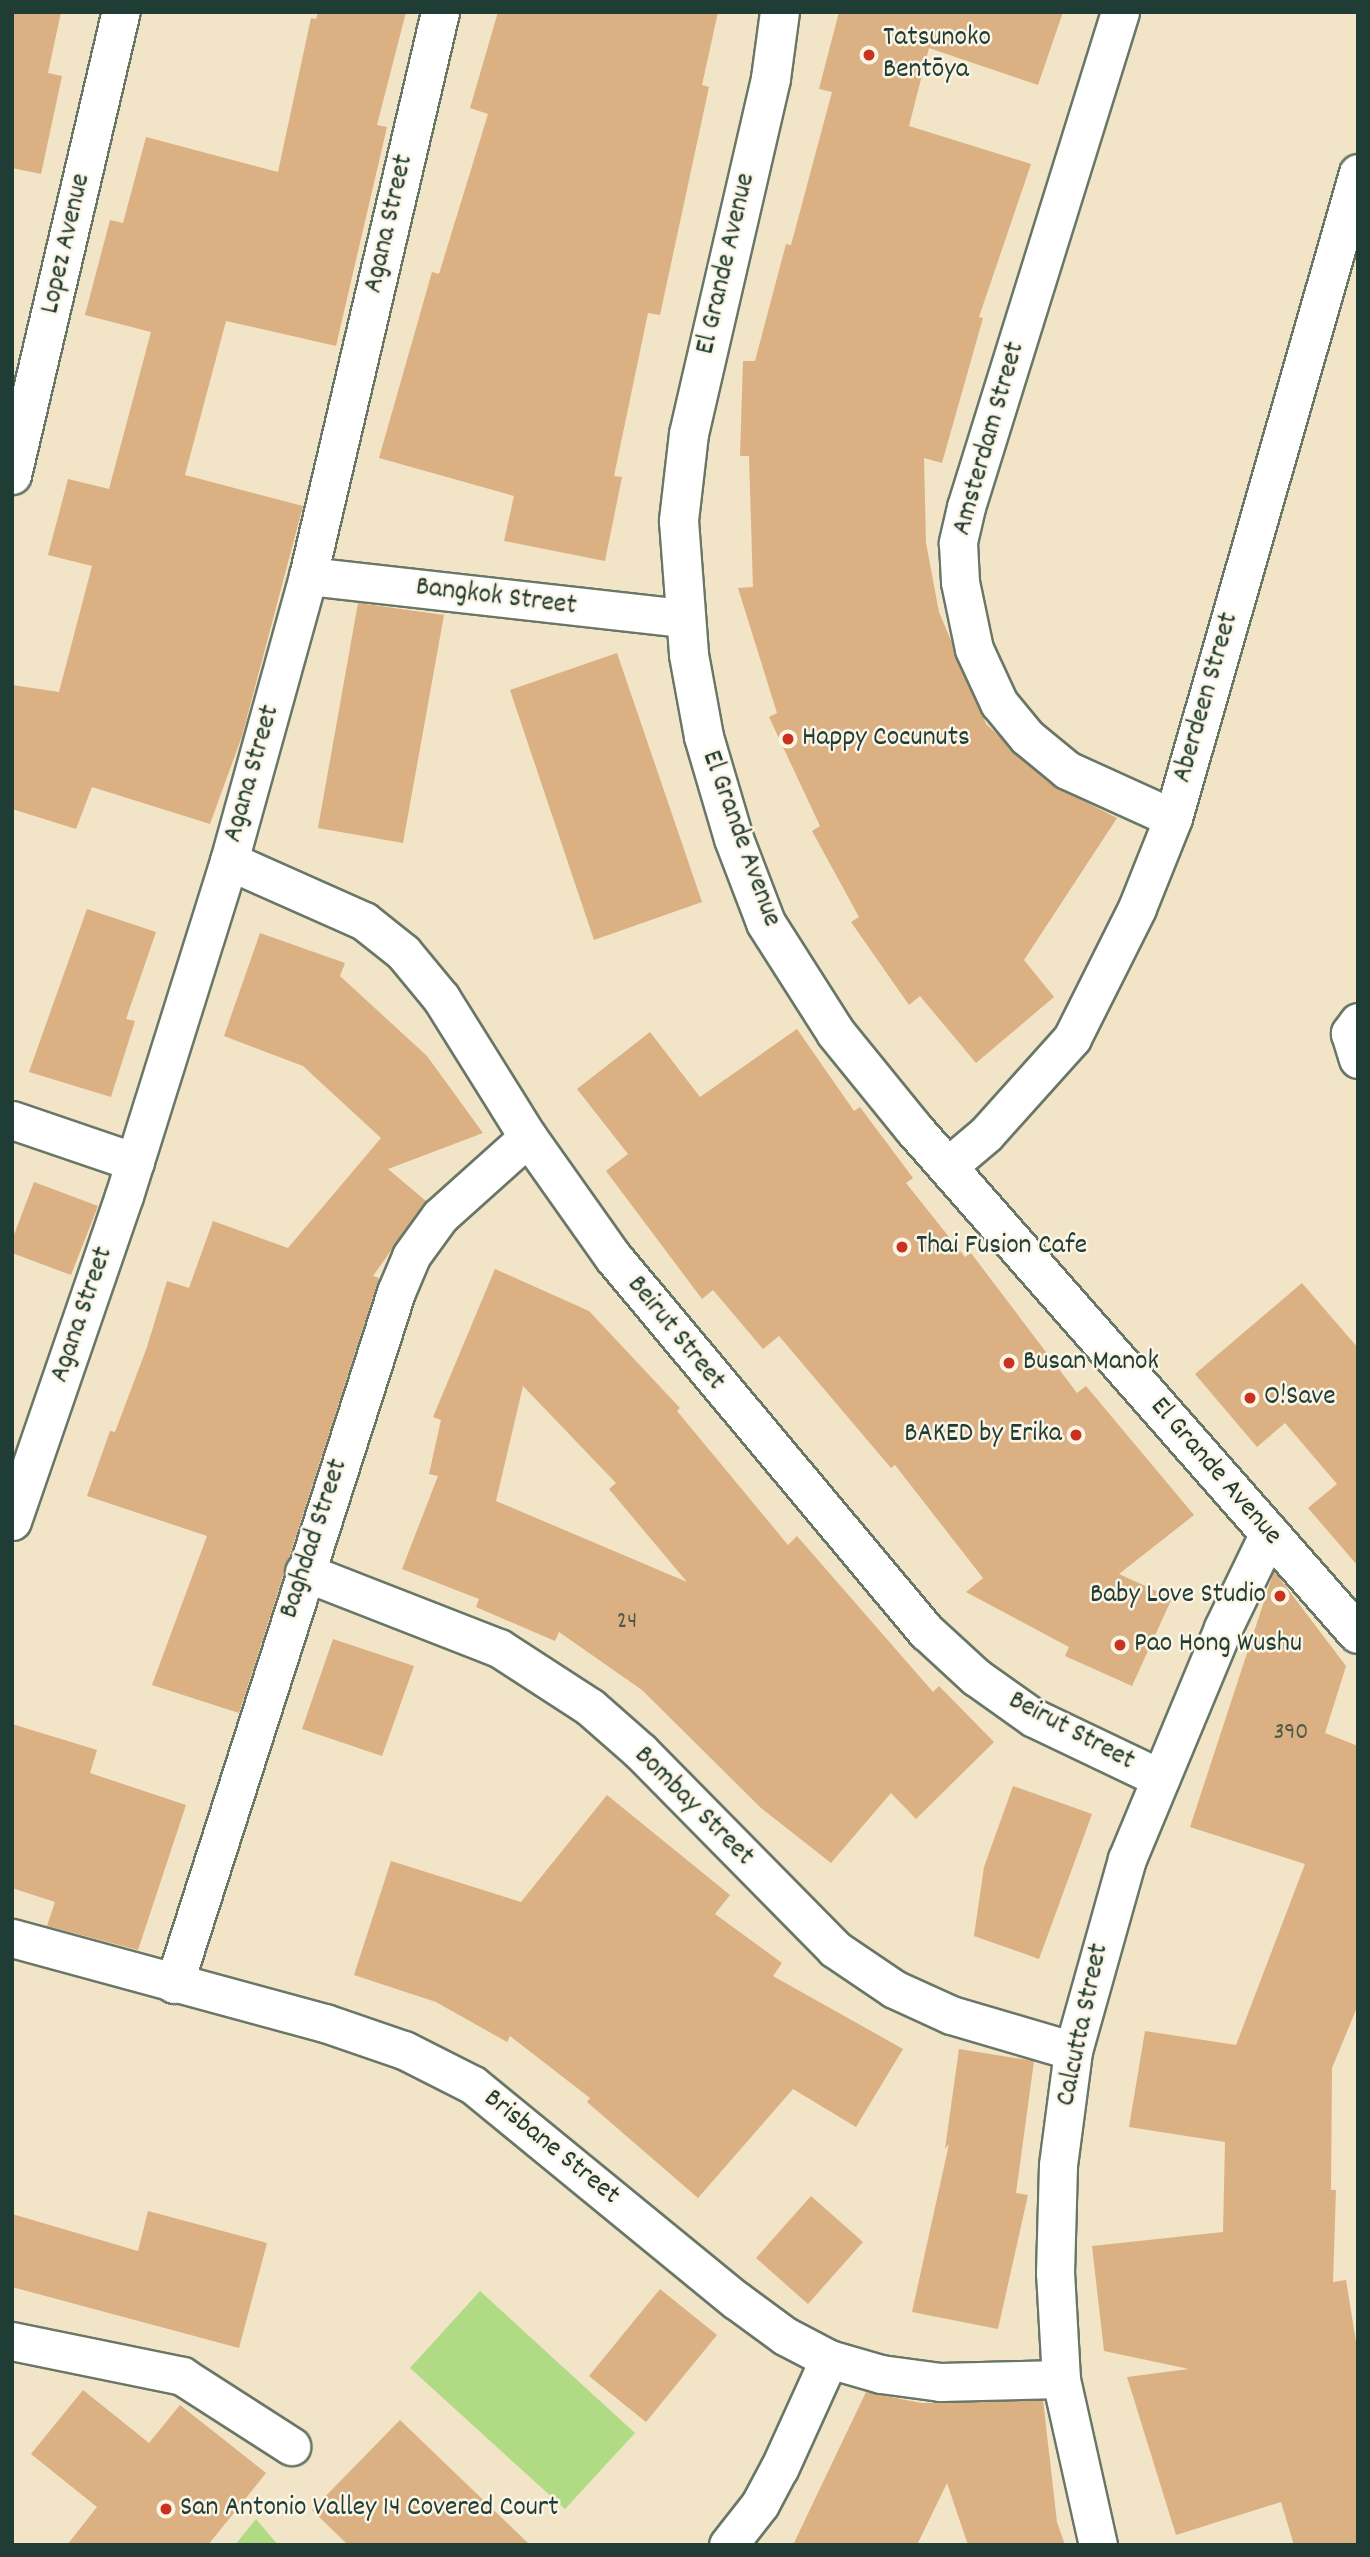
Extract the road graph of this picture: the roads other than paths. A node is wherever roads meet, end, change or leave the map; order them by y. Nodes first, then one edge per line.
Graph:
1 (121, 12) edge
2 (440, 12) edge
3 (780, 12) edge
4 (1120, 12) edge
5 (1358, 173) edge
6 (12, 475) edge
7 (309, 576) junction
8 (683, 618) junction
9 (1173, 818) junction
10 (229, 861) junction
11 (1358, 1022) edge
12 (1358, 1059) edge
13 (12, 1120) edge
14 (528, 1137) junction
15 (135, 1162) junction
16 (947, 1167) junction
17 (12, 1521) edge
18 (1269, 1533) junction
19 (304, 1572) junction
20 (1358, 1634) edge
21 (1160, 1778) junction
22 (12, 1938) edge
23 (174, 1984) junction
24 (1073, 2051) junction
25 (17, 2349) edge
26 (829, 2359) junction
27 (1061, 2379) junction
28 (291, 2446) dead end
29 (728, 2545) edge
30 (1098, 2545) edge

1 - 6 street, Lopez Avenue
2 - 7 street, Agana Street
3 - 8 street, El Grande Avenue
4 - 9 street, Amsterdam Street
5 - 9 street, Aberdeen Street
7 - 8 street, Bangkok Street
7 - 10 street, Agana Street
8 - 16 street, El Grande Avenue
9 - 16 street, Aberdeen Street
10 - 14 street, Beirut Street
10 - 15 street, Agana Street
11 - 12 street
13 - 15 street
14 - 19 street, Baghdad Street
14 - 21 street, Beirut Street
15 - 17 street, Agana Street
16 - 18 street, El Grande Avenue
18 - 20 street, El Grande Avenue
18 - 21 street, Calcutta Street
19 - 23 street, Baghdad Street
19 - 24 street, Bombay Street
21 - 24 street, Calcutta Street
22 - 23 street, Brisbane Street
23 - 26 street, Brisbane Street
24 - 27 street, Calcutta Street
25 - 28 street
26 - 27 street, Brisbane Street
26 - 29 street
27 - 30 street, Calcutta Street

